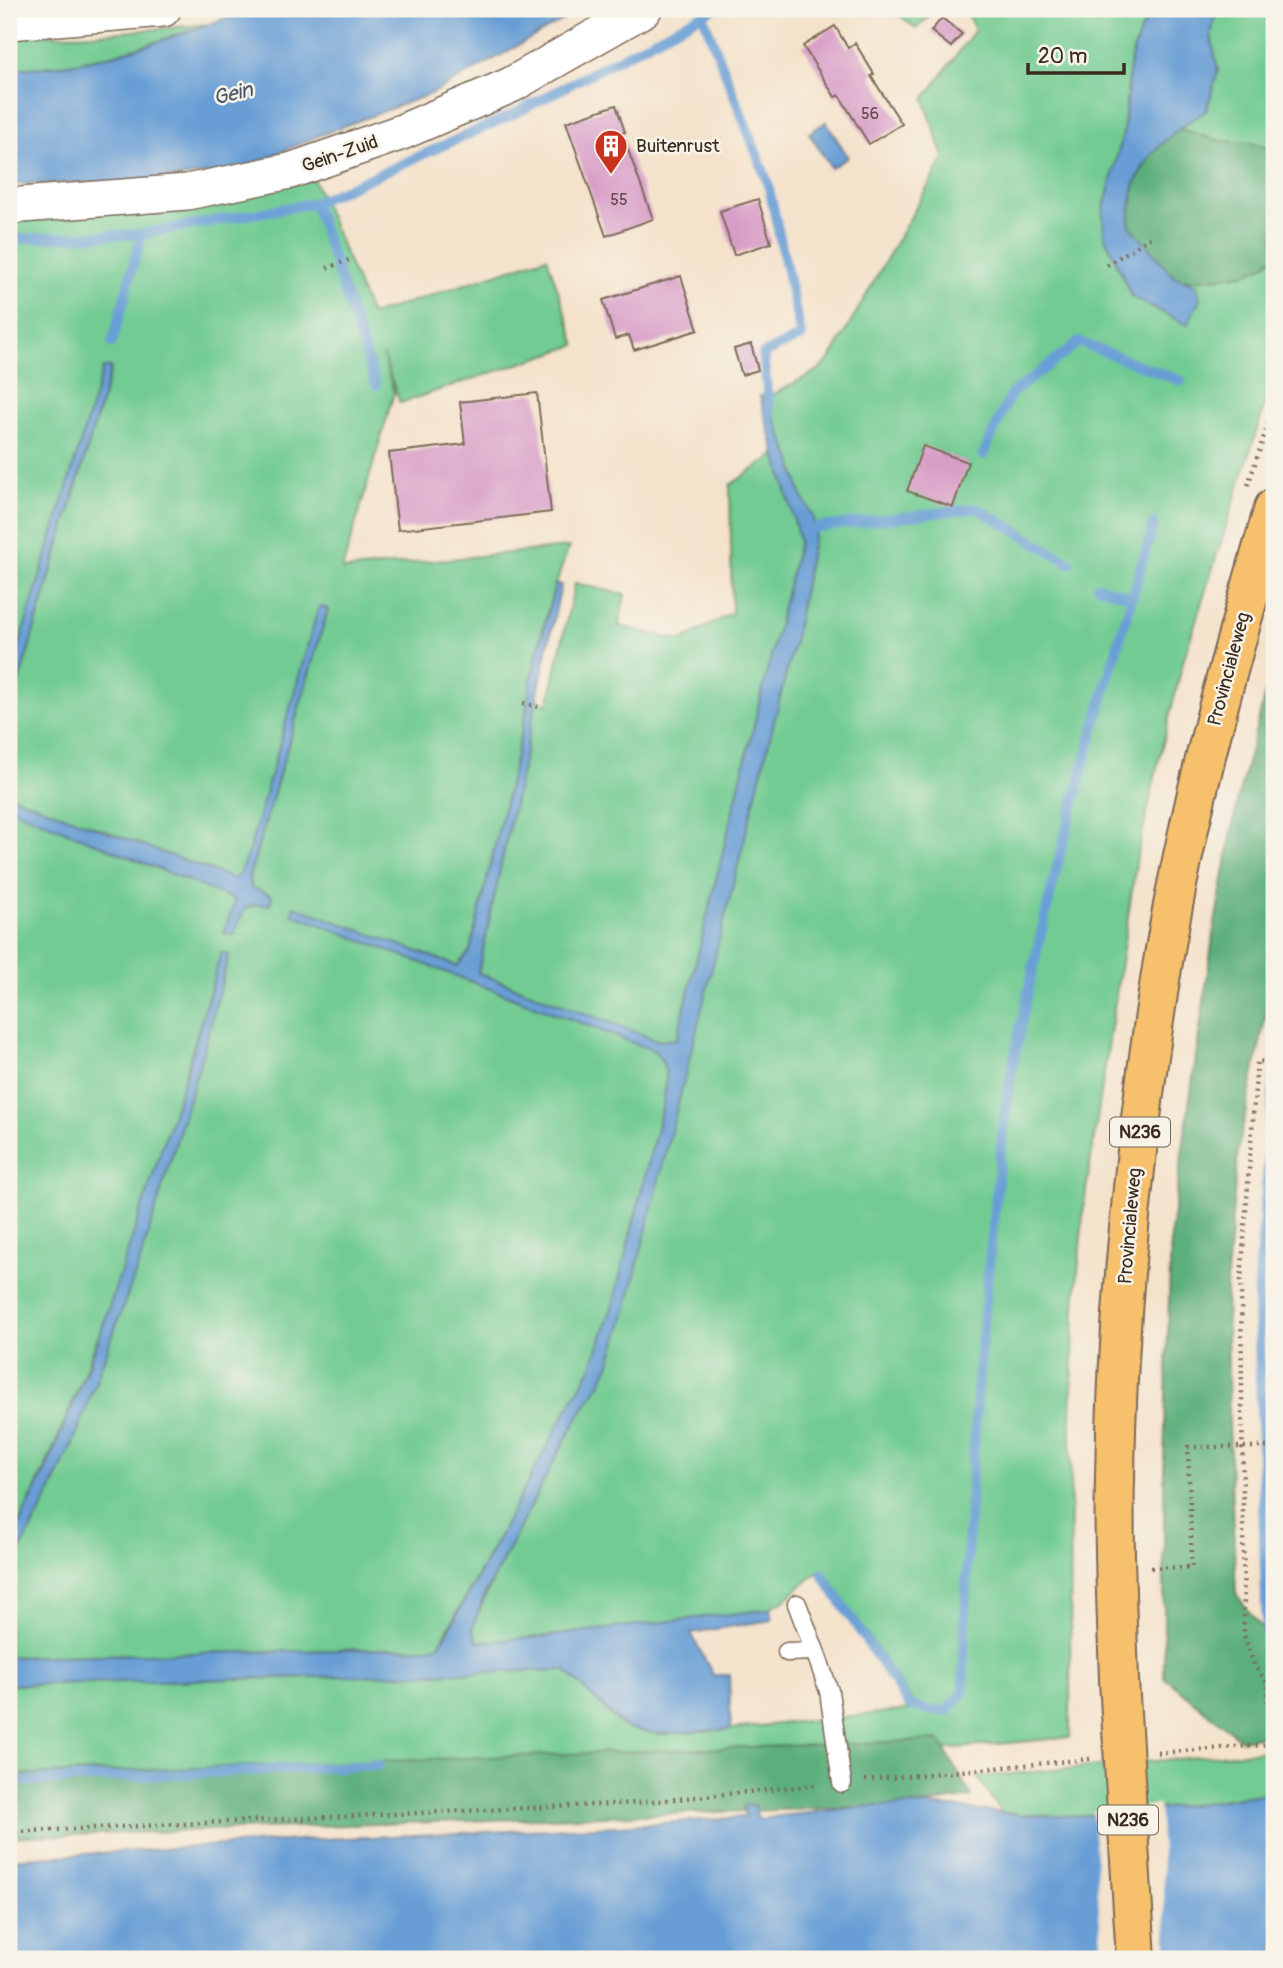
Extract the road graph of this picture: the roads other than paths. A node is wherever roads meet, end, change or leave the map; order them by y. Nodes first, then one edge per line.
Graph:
1 (163, 9) edge
2 (644, 9) edge
3 (9, 22) edge
4 (9, 206) edge
5 (1274, 508) edge
6 (797, 1604) dead end
7 (815, 1651) junction
8 (787, 1652) dead end
9 (842, 1783) road end
10 (1136, 1959) edge

1 - 3 street
2 - 4 street, Gein-Zuid
5 - 10 main road, Provincialeweg / N236, bridge
6 - 7 lane
7 - 8 lane
7 - 9 lane

